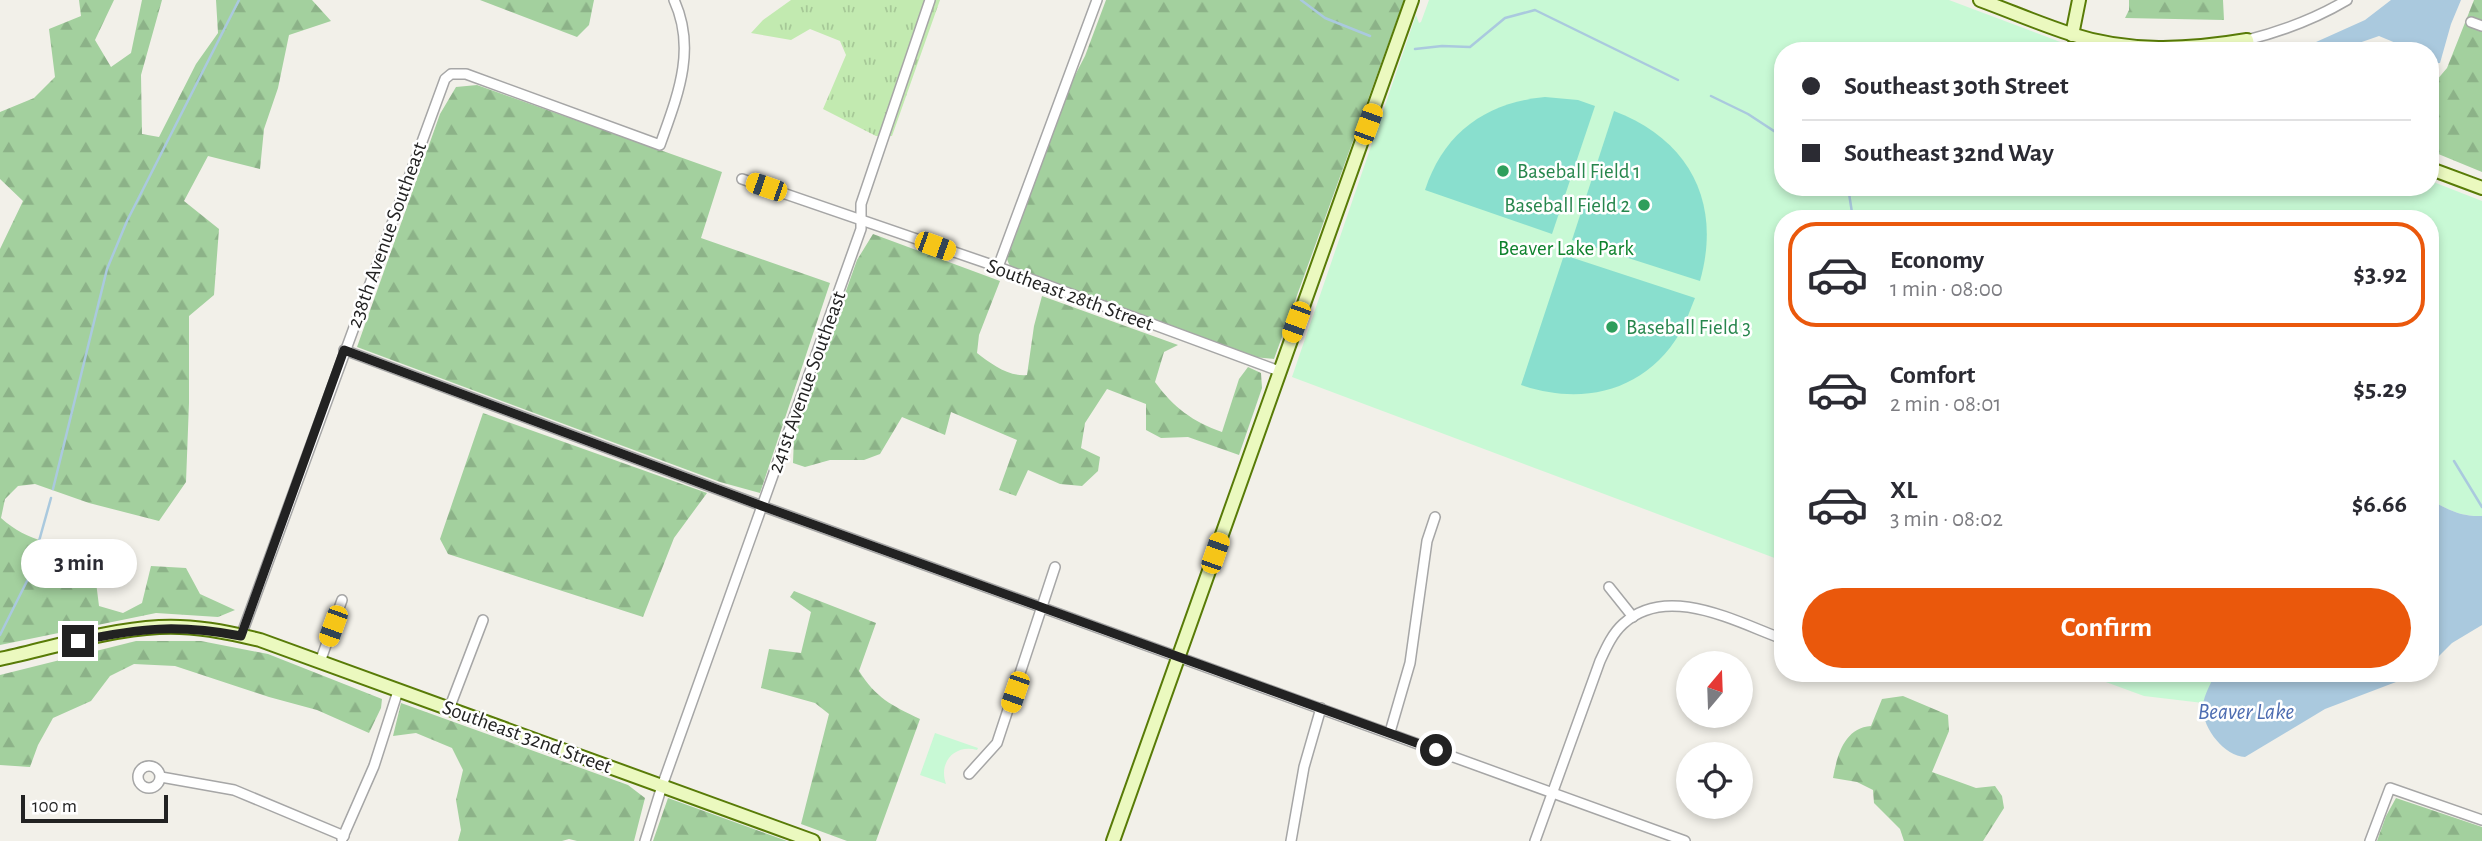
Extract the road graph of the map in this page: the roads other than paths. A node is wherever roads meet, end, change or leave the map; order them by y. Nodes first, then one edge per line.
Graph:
1 (674, 0) edge
2 (930, 0) edge
3 (1097, 0) edge
4 (1412, 0) edge
5 (1980, 0) edge
6 (2079, 0) edge
7 (2347, 0) edge
8 (2471, 22) dead end
9 (2482, 26) edge
10 (2072, 35) junction
11 (2105, 42) edge
12 (2258, 42) edge
13 (2439, 172) edge
14 (742, 179) dead end
15 (2482, 188) edge
16 (861, 219) junction
17 (998, 267) junction
18 (344, 350) junction
19 (1279, 371) junction
20 (762, 506) junction
21 (1435, 517) dead end
22 (1055, 567) dead end
23 (1609, 587) dead end
24 (342, 600) dead end
25 (1041, 607) junction
26 (1633, 617) junction
27 (483, 620) dead end
28 (241, 636) junction
29 (1774, 636) edge
30 (1179, 656) junction
31 (0, 659) edge
32 (320, 662) junction
33 (398, 691) junction
34 (1321, 708) junction
35 (449, 709) junction
36 (1390, 732) junction
37 (969, 774) dead end
38 (160, 777) dead end
39 (662, 786) junction
40 (1553, 792) junction
41 (2482, 820) edge
42 (343, 839) edge
43 (645, 841) edge
44 (813, 841) edge
45 (1113, 841) edge
46 (1291, 841) edge
47 (1535, 841) edge
48 (1685, 841) edge
49 (2370, 841) edge

1 - 18 street, 238th Avenue Southeast
2 - 16 street, 241st Avenue Southeast
3 - 17 street
4 - 19 street
5 - 10 street
6 - 10 street
7 - 12 street
8 - 9 street
10 - 11 street
13 - 15 street
14 - 16 street, Southeast 28th Street
16 - 17 street, Southeast 28th Street
16 - 20 street, 241st Avenue Southeast
17 - 19 street, Southeast 28th Street
18 - 20 street
18 - 28 street, 238th Avenue Southeast
19 - 30 street
20 - 25 street
20 - 39 street, 241st Avenue Southeast
21 - 36 street
22 - 25 street
23 - 26 street
24 - 32 street
25 - 30 street
25 - 37 street
26 - 29 street
26 - 40 street
27 - 35 street
28 - 31 street, Southeast 32nd Street
28 - 32 street, Southeast 32nd Street
30 - 34 street
30 - 45 street
32 - 33 street, Southeast 32nd Street
33 - 35 street, Southeast 32nd Street
33 - 42 street
34 - 36 street
34 - 46 street
35 - 39 street, Southeast 32nd Street
36 - 40 street
38 - 42 street
39 - 43 street, 241st Avenue Southeast
39 - 44 street, Southeast 32nd Street
40 - 47 street
40 - 48 street
41 - 49 street

